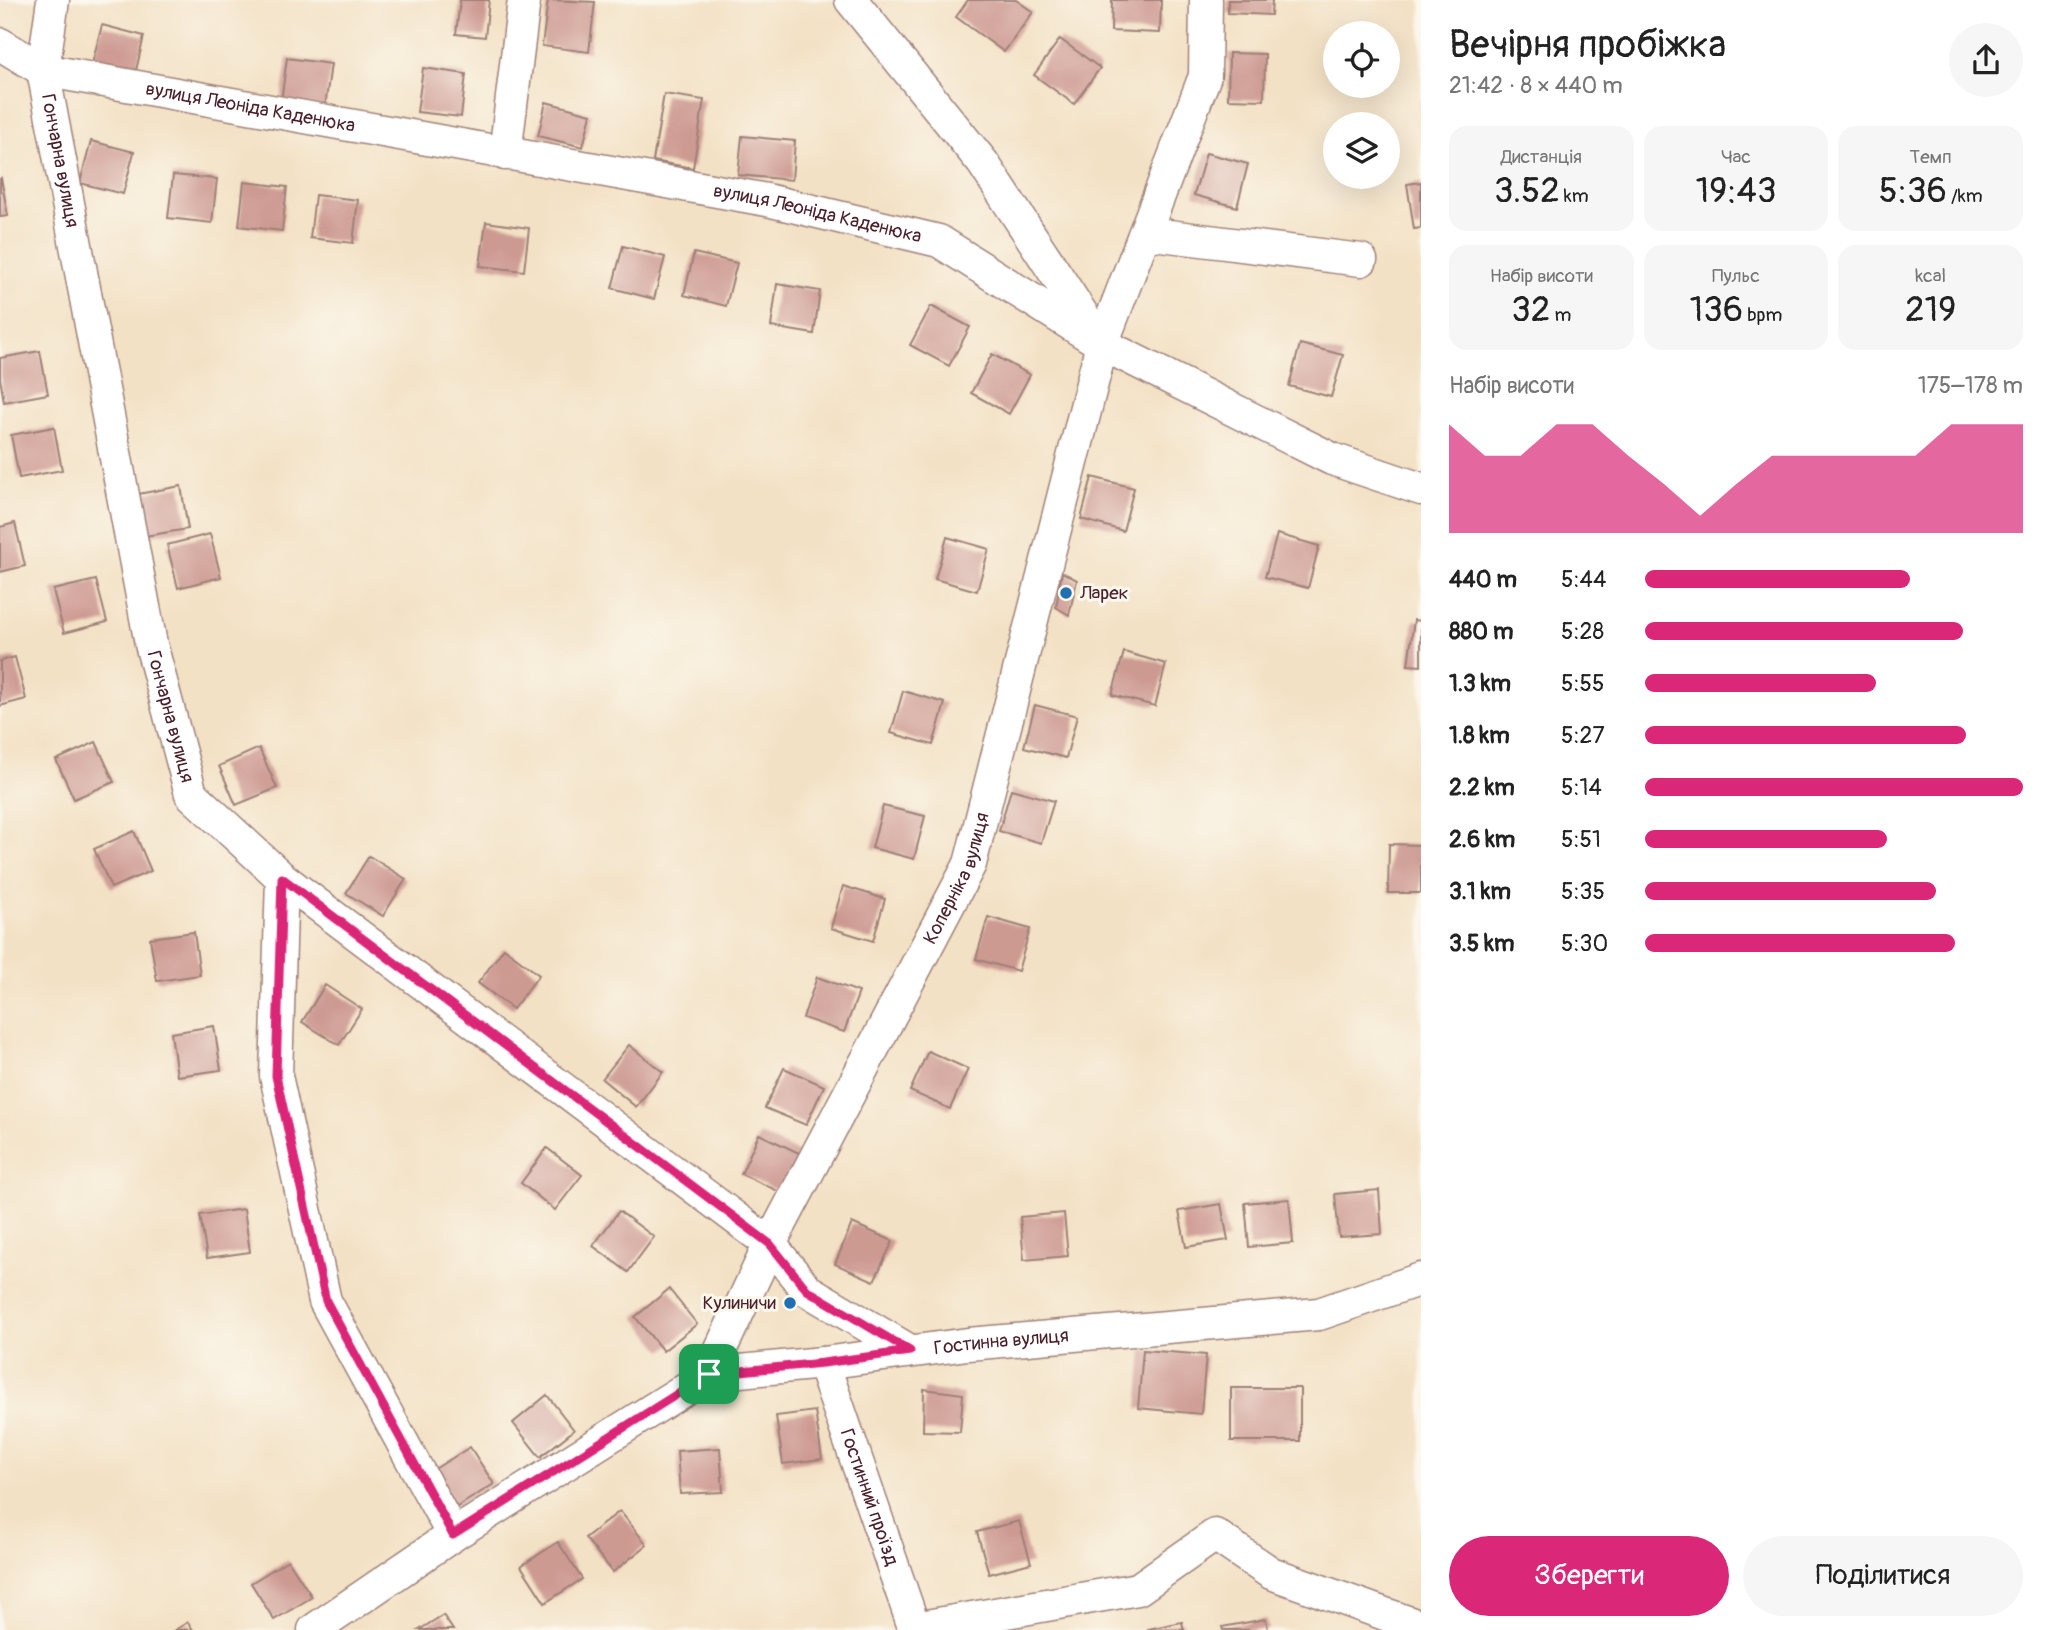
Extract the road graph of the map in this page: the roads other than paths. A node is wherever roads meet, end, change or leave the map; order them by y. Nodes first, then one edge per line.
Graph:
1 (53, 0) edge
2 (524, 0) edge
3 (851, 0) edge
4 (1206, 0) edge
5 (0, 44) edge
6 (43, 70) junction
7 (505, 154) junction
8 (1145, 233) junction
9 (1361, 260) dead end
10 (1102, 344) junction
11 (1421, 489) edge
12 (282, 878) junction
13 (770, 1244) junction
14 (1421, 1279) edge
15 (910, 1351) junction
16 (823, 1363) junction
17 (709, 1374) junction
18 (453, 1535) junction
19 (1421, 1627) edge
20 (915, 1629) edge
21 (314, 1630) edge

1 - 6 street, Гончарна вулиця
2 - 7 street
3 - 10 street
4 - 8 street
5 - 6 street, вулиця Леоніда Каденюка
6 - 7 street, вулиця Леоніда Каденюка
6 - 12 street, Гончарна вулиця
7 - 10 street, вулиця Леоніда Каденюка
8 - 9 street
8 - 10 street
10 - 11 street, вулиця Леоніда Каденюка
10 - 13 street, Коперніка вулиця
12 - 13 street, Гончарна вулиця
12 - 18 street
13 - 15 street, Гончарна вулиця
13 - 17 street, Коперніка вулиця
14 - 15 street, Гостинна вулиця
15 - 16 street, Гостинна вулиця
16 - 17 street, Гостинна вулиця
16 - 20 street, Гостинний проїзд
17 - 18 street, Гостинна вулиця
18 - 21 street, Гостинна вулиця
19 - 20 street

